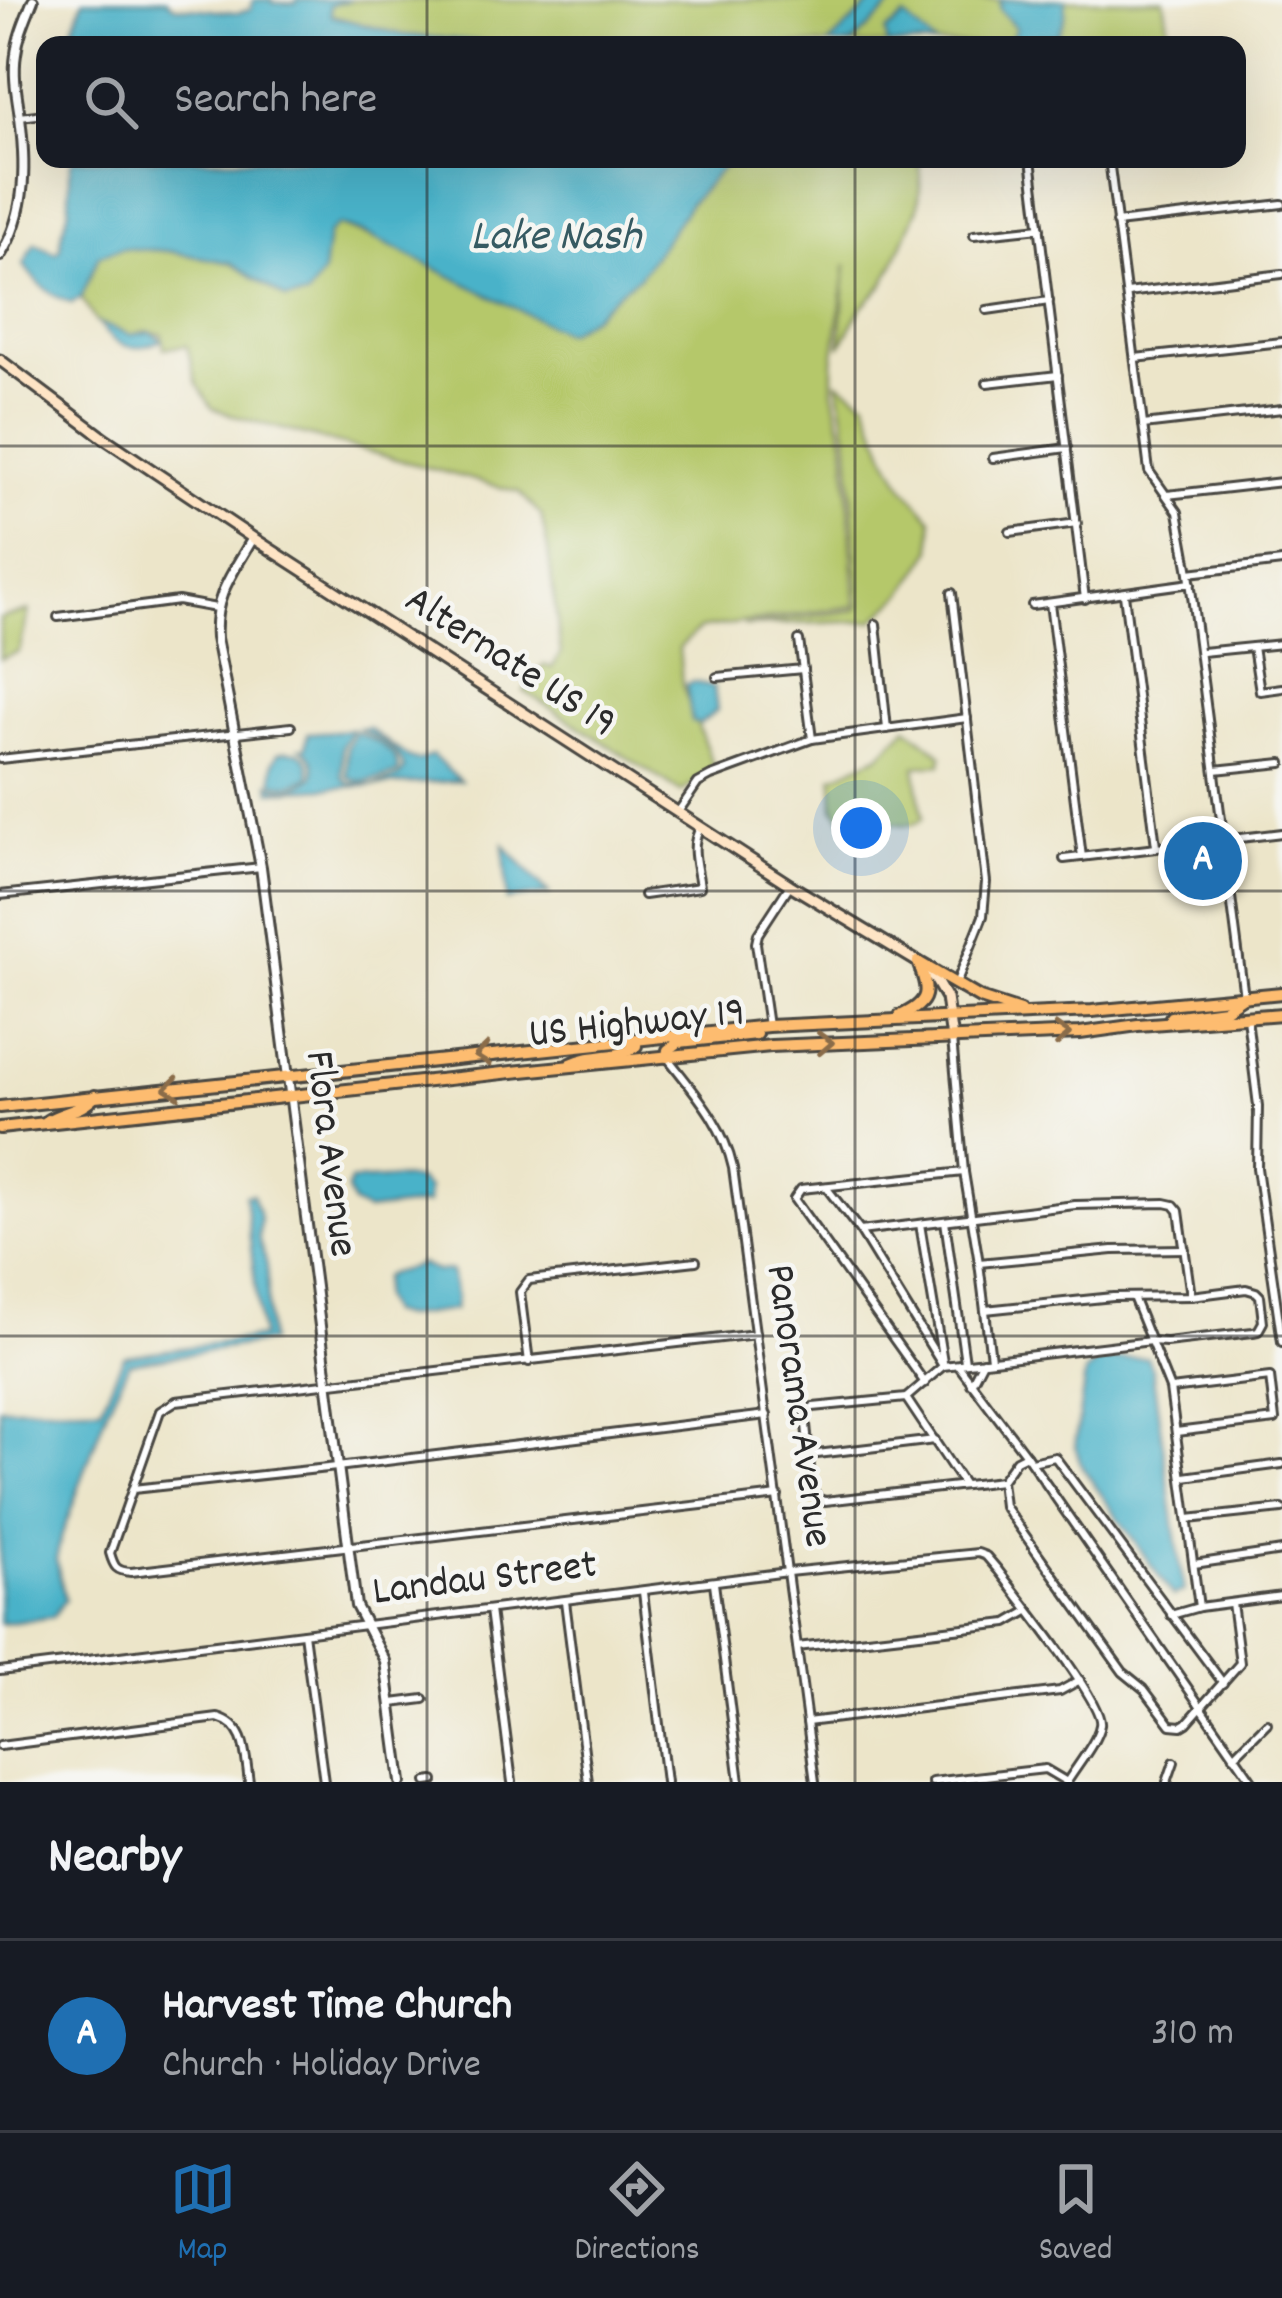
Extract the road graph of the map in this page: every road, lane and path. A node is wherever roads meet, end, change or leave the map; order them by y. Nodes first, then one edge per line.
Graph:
1 (33, 0) edge
2 (36, 115) edge
3 (20, 117) junction
4 (1032, 168) edge
5 (1110, 168) edge
6 (1282, 204) edge
7 (1116, 223) junction
8 (1040, 228) junction
9 (974, 235) dead end
10 (0, 256) edge
11 (1282, 274) edge
12 (1126, 292) junction
13 (1049, 301) junction
14 (988, 310) dead end
15 (1282, 342) edge
16 (1135, 358) junction
17 (0, 360) edge
18 (1058, 375) junction
19 (987, 383) dead end
20 (1282, 409) edge
21 (1143, 424) junction
22 (1067, 448) junction
23 (993, 458) dead end
24 (1282, 482) edge
25 (1167, 495) junction
26 (1077, 523) junction
27 (1010, 532) dead end
28 (253, 538) junction
29 (1282, 562) edge
30 (1190, 578) junction
31 (952, 593) dead end
32 (1124, 594) junction
33 (1085, 599) junction
34 (1050, 603) junction
35 (1032, 605) dead end
36 (216, 608) junction
37 (58, 616) dead end
38 (876, 624) dead end
39 (800, 640) dead end
40 (1282, 644) edge
41 (1253, 647) junction
42 (1202, 652) junction
43 (803, 668) junction
44 (717, 677) dead end
45 (1282, 688) edge
46 (967, 718) junction
47 (291, 727) dead end
48 (887, 729) junction
49 (236, 733) junction
50 (812, 739) junction
51 (0, 759) edge
52 (1282, 763) edge
53 (1215, 770) junction
54 (678, 812) junction
55 (701, 827) junction
56 (1282, 833) edge
57 (1223, 840) junction
58 (1156, 846) junction
59 (1082, 856) junction
60 (1064, 859) dead end
61 (261, 867) junction
62 (790, 885) junction
63 (0, 895) edge
64 (644, 895) dead end
65 (918, 962) junction
66 (956, 984) junction
67 (1282, 993) edge
68 (1244, 997) junction
69 (1282, 1014) edge
70 (1035, 1015) junction
71 (949, 1018) junction
72 (1247, 1018) junction
73 (892, 1019) junction
74 (797, 1024) junction
75 (1138, 1025) junction
76 (768, 1026) junction
77 (636, 1039) junction
78 (952, 1039) junction
79 (667, 1057) junction
80 (562, 1068) junction
81 (289, 1075) junction
82 (95, 1096) junction
83 (291, 1096) junction
84 (0, 1107) edge
85 (44, 1123) junction
86 (0, 1128) edge
87 (964, 1172) junction
88 (826, 1186) junction
89 (972, 1217) junction
90 (945, 1221) junction
91 (920, 1224) junction
92 (860, 1231) junction
93 (1185, 1249) junction
94 (696, 1261) dead end
95 (980, 1263) junction
96 (1191, 1296) junction
97 (1133, 1297) junction
98 (985, 1310) junction
99 (756, 1334) junction
100 (1150, 1340) junction
101 (1282, 1342) edge
102 (987, 1359) junction
103 (529, 1362) junction
104 (962, 1364) junction
105 (944, 1366) junction
106 (926, 1383) junction
107 (326, 1384) junction
108 (970, 1384) junction
109 (1170, 1389) junction
110 (906, 1398) junction
111 (767, 1415) junction
112 (1176, 1432) junction
113 (935, 1440) junction
114 (809, 1455) junction
115 (1028, 1458) junction
116 (1282, 1464) edge
117 (337, 1468) junction
118 (1183, 1477) junction
119 (1001, 1481) junction
120 (964, 1486) junction
121 (132, 1489) junction
122 (778, 1496) junction
123 (1282, 1509) edge
124 (1188, 1519) junction
125 (346, 1546) junction
126 (1282, 1551) edge
127 (1194, 1564) junction
128 (788, 1573) junction
129 (714, 1583) junction
130 (643, 1592) junction
131 (1282, 1596) edge
132 (565, 1601) junction
133 (1232, 1603) junction
134 (1199, 1607) junction
135 (490, 1610) junction
136 (1028, 1611) junction
137 (1171, 1615) junction
138 (364, 1625) junction
139 (304, 1633) junction
140 (797, 1647) junction
141 (0, 1671) edge
142 (1080, 1680) junction
143 (1223, 1683) junction
144 (424, 1699) dead end
145 (392, 1702) junction
146 (1201, 1705) junction
147 (808, 1722) junction
148 (1267, 1724) dead end
149 (0, 1746) edge
150 (1234, 1756) junction
151 (1174, 1762) dead end
152 (249, 1782) edge
153 (324, 1782) edge
154 (401, 1782) edge
155 (512, 1782) edge
156 (588, 1782) edge
157 (666, 1782) edge
158 (740, 1782) edge
159 (815, 1782) edge
160 (932, 1782) edge
161 (1067, 1782) edge
162 (1167, 1782) edge
163 (1253, 1782) edge

1 - 3 street
2 - 3 street
3 - 10 street
4 - 8 street
5 - 7 street
6 - 7 street
7 - 12 street
8 - 9 street
8 - 13 street
11 - 12 street
12 - 16 street
13 - 14 street
13 - 18 street
15 - 16 street
16 - 21 street
17 - 28 main road, Alternate US 19
18 - 19 street
18 - 22 street
20 - 21 street
21 - 25 street
22 - 23 street
22 - 26 street
24 - 25 street
25 - 30 street
26 - 27 street
26 - 33 street
28 - 36 street
28 - 54 main road, Alternate US 19
29 - 30 street
30 - 32 street
30 - 42 street
31 - 46 street
32 - 33 street
32 - 58 street
33 - 34 street
34 - 35 street
34 - 59 street
36 - 37 street
36 - 49 street, Flora Avenue
38 - 48 street
39 - 43 street
40 - 41 street
41 - 42 street
41 - 45 street
42 - 53 street
43 - 44 street
43 - 50 street
46 - 48 street
46 - 66 street
47 - 49 street
48 - 50 street
49 - 51 street
49 - 61 street, Flora Avenue
50 - 54 street
52 - 53 street
53 - 57 street
54 - 55 main road, Alternate US 19
55 - 62 main road, Alternate US 19
55 - 64 street
56 - 57 street
57 - 58 street
57 - 68 street
58 - 59 street
59 - 60 street
61 - 63 street
61 - 81 street, Flora Avenue
62 - 65 main road, Alternate US 19
62 - 76 street
65 - 66 highway
65 - 71 main road, Alternate US 19
65 - 73 highway
66 - 70 highway
67 - 68 highway, US Highway 19
68 - 70 highway, US Highway 19
68 - 75 highway
69 - 72 highway, US Highway 19
70 - 71 highway, US Highway 19
71 - 73 highway, US Highway 19
71 - 78 main road, Alternate US 19
72 - 75 highway, US Highway 19
72 - 101 street
73 - 74 highway, US Highway 19
74 - 76 highway, US Highway 19
74 - 79 highway
78 -> 75 highway, US Highway 19
76 - 77 highway, US Highway 19
77 - 80 highway
77 -> 81 highway, US Highway 19
79 -> 78 highway, US Highway 19
78 - 87 street
79 - 80 highway, US Highway 19
79 - 99 street, Panorama Avenue
80 - 83 highway, US Highway 19
81 -> 82 highway, US Highway 19
81 - 83 street, Flora Avenue
82 - 84 highway, US Highway 19
82 - 85 highway
83 - 85 highway, US Highway 19
83 - 107 street, Flora Avenue
85 - 86 highway, US Highway 19
87 - 88 street
87 - 89 street
88 - 92 street
88 - 106 street
89 - 90 street
89 - 93 street
89 - 95 street
90 - 91 street
90 - 104 street
91 - 92 street
91 - 105 street
92 - 105 street
93 - 95 street
93 - 96 street
94 - 103 street
95 - 98 street
96 - 97 street
96 - 100 street
97 - 98 street
97 - 100 street
98 - 102 street
99 - 103 street
99 - 111 street, Panorama Avenue
100 - 102 street
100 - 109 street
102 - 104 street
102 - 108 street
103 - 107 street
104 - 105 street
104 - 108 street
105 - 106 street
106 - 110 street
107 - 117 street, Flora Avenue
107 - 121 street
108 - 115 street
109 - 112 street
109 - 112 street
110 - 113 street
110 - 114 street
111 - 117 street
111 - 122 street, Panorama Avenue
112 - 118 street
113 - 114 street
113 - 120 street
114 - 120 street
115 - 119 street
115 - 137 street
115 - 146 street
116 - 118 street
117 - 121 street
117 - 125 street, Flora Avenue
118 - 124 street
119 - 120 street
119 - 146 street
121 - 125 street
122 - 125 street
122 - 128 street, Panorama Avenue
123 - 124 street
124 - 127 street
125 - 138 street, Flora Avenue
126 - 127 street
127 - 134 street
128 - 129 street, Landau Street
128 - 136 street, Landau Street
128 - 140 street, Panorama Avenue
129 - 130 street, Landau Street
129 - 158 street
130 - 132 street, Landau Street
130 - 157 street
131 - 133 street
132 - 135 street, Landau Street
132 - 156 street
133 - 134 street
133 - 143 street
134 - 137 street
135 - 138 street, Landau Street
135 - 155 street
136 - 140 street
136 - 142 street
137 - 143 street
138 - 139 street, Landau Street
138 - 145 street, Flora Avenue
139 - 141 street, Landau Street
139 - 153 street
140 - 147 street, Panorama Avenue
142 - 147 street
142 - 161 street
143 - 146 street
144 - 145 street
145 - 154 street, Flora Avenue
146 - 150 street
147 - 159 street, Panorama Avenue
148 - 150 street
149 - 152 street
150 - 163 street
151 - 162 street
160 - 161 street

